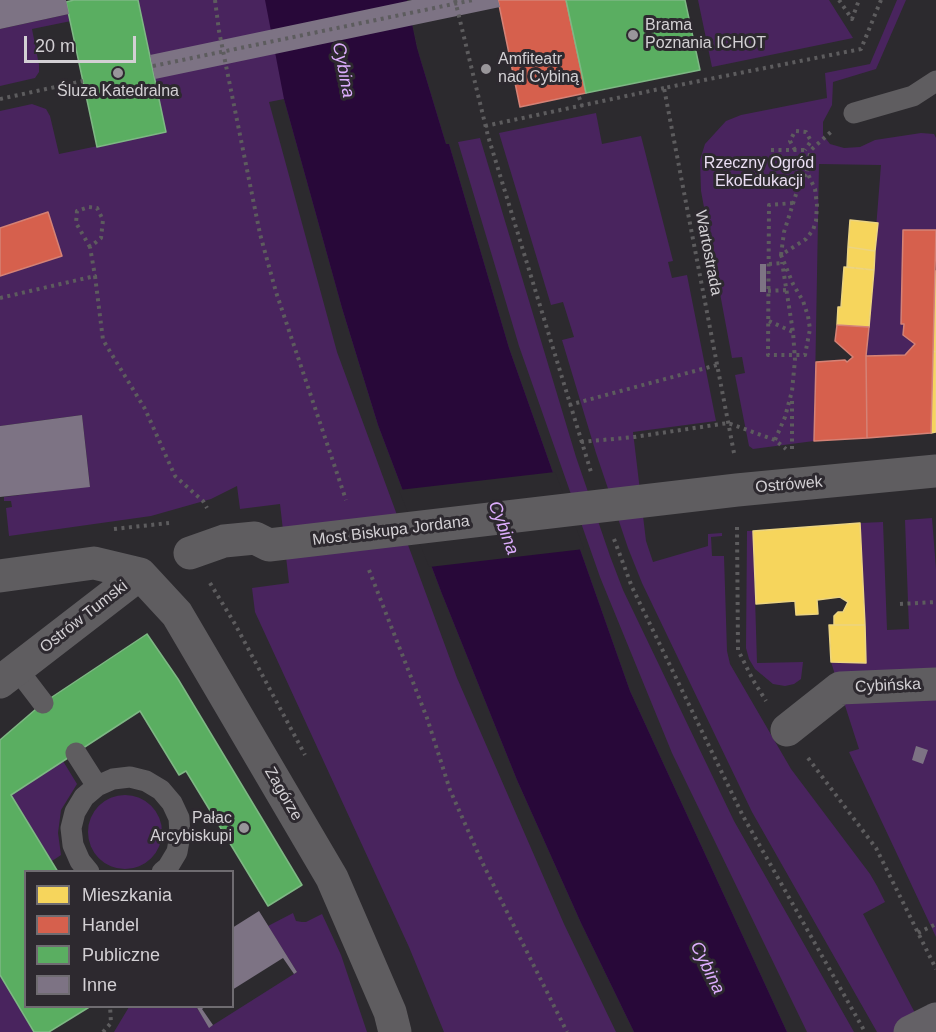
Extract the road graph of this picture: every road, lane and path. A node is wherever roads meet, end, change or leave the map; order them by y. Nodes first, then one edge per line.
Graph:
1 (455, 0) edge
2 (473, 0) edge
3 (839, 0) edge
4 (859, 0) edge
5 (881, 0) edge
6 (153, 66) dead end
7 (83, 81) dead end
8 (936, 81) edge
9 (664, 88) junction
10 (579, 97) dead end
11 (0, 99) edge
12 (582, 106) junction
13 (854, 112) joint
14 (486, 126) junction
15 (771, 150) dead end
16 (795, 150) junction
17 (805, 150) junction
18 (812, 150) junction
19 (807, 172) junction
20 (793, 203) junction
21 (90, 247) junction
22 (781, 255) junction
23 (782, 263) junction
24 (769, 264) junction
25 (95, 276) junction
26 (787, 290) junction
27 (768, 291) junction
28 (0, 298) edge
29 (769, 321) junction
30 (793, 332) junction
31 (794, 355) junction
32 (717, 365) junction
33 (792, 391) junction
34 (569, 405) junction
35 (728, 423) junction
36 (775, 440) junction
37 (581, 442) junction
38 (936, 471) edge
39 (593, 476) dead end
40 (642, 501) joint
41 (208, 509) dead end
42 (612, 531) dead end
43 (190, 554) dead end
44 (140, 574) junction
45 (0, 576) edge
46 (936, 602) edge
47 (900, 604) dead end
48 (8, 675) edge
49 (936, 684) edge
50 (43, 703) dead end
51 (787, 730) dead end
52 (76, 753) dead end
53 (97, 786) junction
54 (87, 870) edge
55 (164, 870) edge
56 (936, 924) edge
57 (917, 933) dead end
58 (110, 1008) edge
59 (936, 1019) edge
60 (103, 1032) edge
61 (395, 1032) edge
62 (865, 1032) edge
63 (910, 1032) edge

1 - 14 path
2 - 6 path
3 - 4 path
5 - 9 path
7 - 11 path
8 - 13 lane
9 - 12 path
9 - 32 path, Wartostrada
10 - 12 path
12 - 14 path
13 - 18 path
14 - 34 path
15 - 16 path
16 - 17 path
16 - 17 path
17 - 18 path
18 - 19 path
19 - 20 path
19 - 22 path
20 - 22 path
20 - 24 path
21 - 21 path
21 - 25 path
22 - 23 path
22 - 31 path
23 - 24 path
23 - 26 path
24 - 27 path
25 - 28 path
25 - 41 path
26 - 27 path
26 - 30 path
27 - 29 path
29 - 30 path
29 - 31 path
30 - 31 path
31 - 33 path
32 - 34 path
32 - 35 path, Wartostrada
33 - 36 path
33 - 36 path
34 - 37 path
35 - 36 path
35 - 37 path
37 - 39 path
38 - 40 street, Ostrówek
40 - 43 street, Most Biskupa Jordana
42 - 62 path
44 - 45 street, Ostrów Tumski
44 - 48 street, Ostrów Tumski
44 - 61 street, Zagórze
46 - 47 path
48 - 50 lane
49 - 51 street, Cybińska
52 - 53 lane
53 - 54 lane
53 - 55 lane
56 - 57 path
58 - 60 path
59 - 63 street

